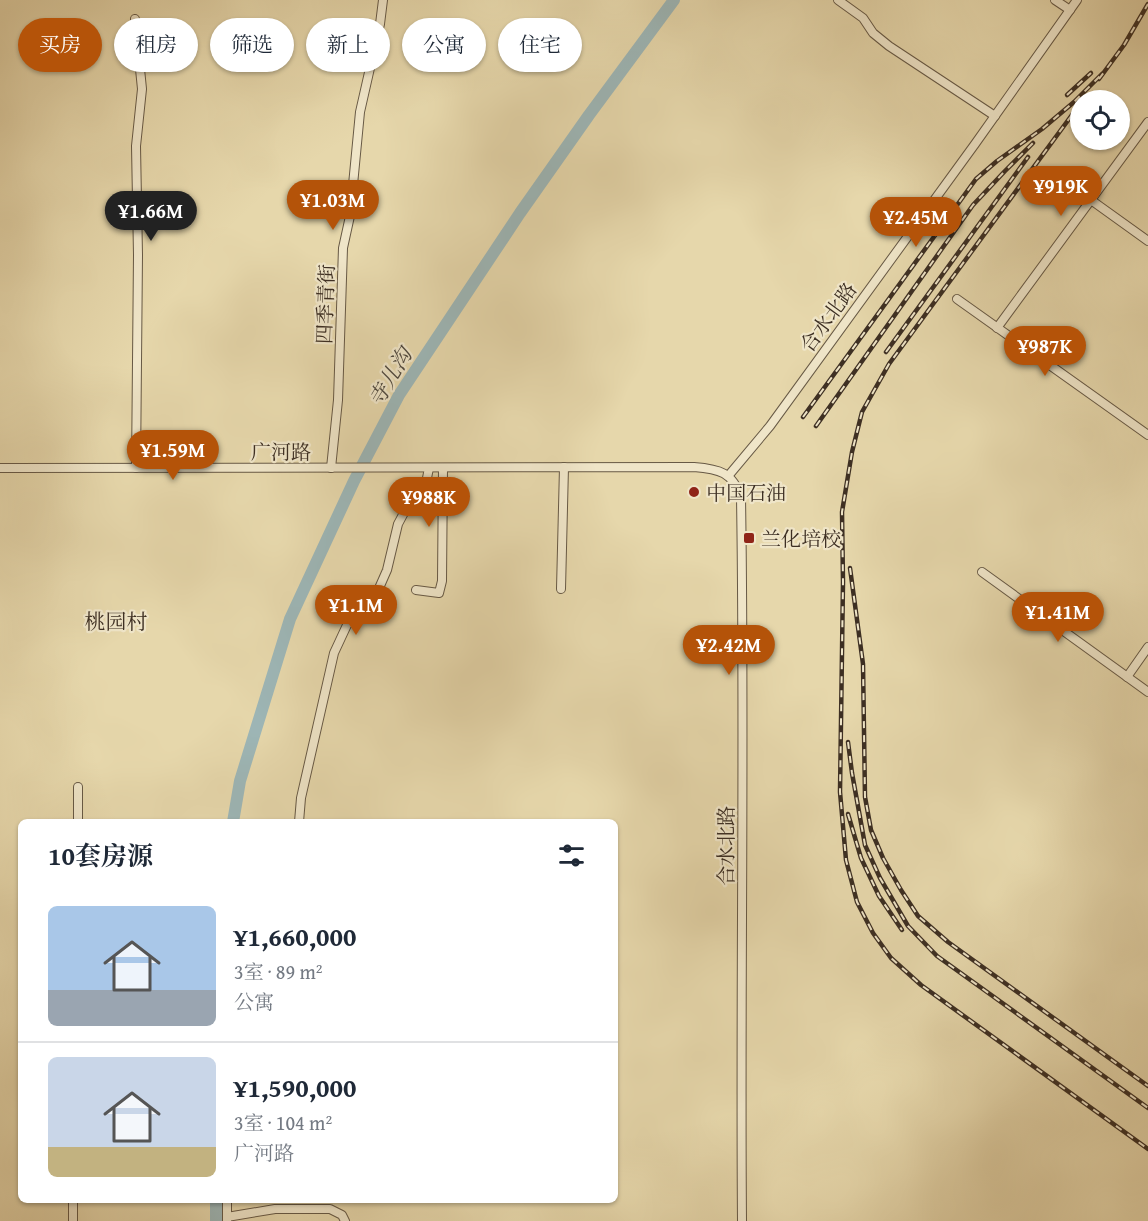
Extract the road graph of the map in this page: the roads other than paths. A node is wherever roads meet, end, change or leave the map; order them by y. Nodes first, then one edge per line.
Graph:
1 (383, 0) edge
2 (838, 0) edge
3 (1055, 0) edge
4 (1077, 0) edge
5 (1070, 10) junction
6 (140, 72) edge
7 (995, 116) junction
8 (1148, 122) edge
9 (1090, 200) junction
10 (1148, 241) edge
11 (957, 299) dead end
12 (997, 328) junction
13 (1148, 435) edge
14 (564, 467) junction
15 (0, 468) edge
16 (136, 468) junction
17 (332, 468) junction
18 (429, 468) junction
19 (443, 468) junction
20 (729, 475) junction
21 (982, 572) dead end
22 (561, 589) dead end
23 (416, 590) dead end
24 (1148, 647) edge
25 (1127, 676) junction
26 (1148, 692) edge
27 (78, 787) dead end
28 (78, 819) edge
29 (299, 819) edge
30 (73, 1203) edge
31 (227, 1203) edge
32 (275, 1204) edge
33 (227, 1219) edge
34 (73, 1221) edge
35 (345, 1221) edge
36 (742, 1221) edge

1 - 17 street, 四季青街
2 - 7 street
3 - 5 street
4 - 5 street, 合水北路
5 - 7 street, 合水北路
6 - 16 street
7 - 20 street, 合水北路
8 - 9 street
9 - 10 street
9 - 12 street
11 - 12 street
12 - 13 street
14 - 19 street
14 - 20 street
14 - 22 street
15 - 16 street, 广河路
16 - 17 street, 广河路
17 - 18 street, 广河路
18 - 19 street
18 - 29 street
19 - 23 street
20 - 36 street, 合水北路
21 - 25 street
24 - 25 street
25 - 26 street
27 - 28 street
30 - 34 street
31 - 33 street
32 - 33 street
32 - 35 street

